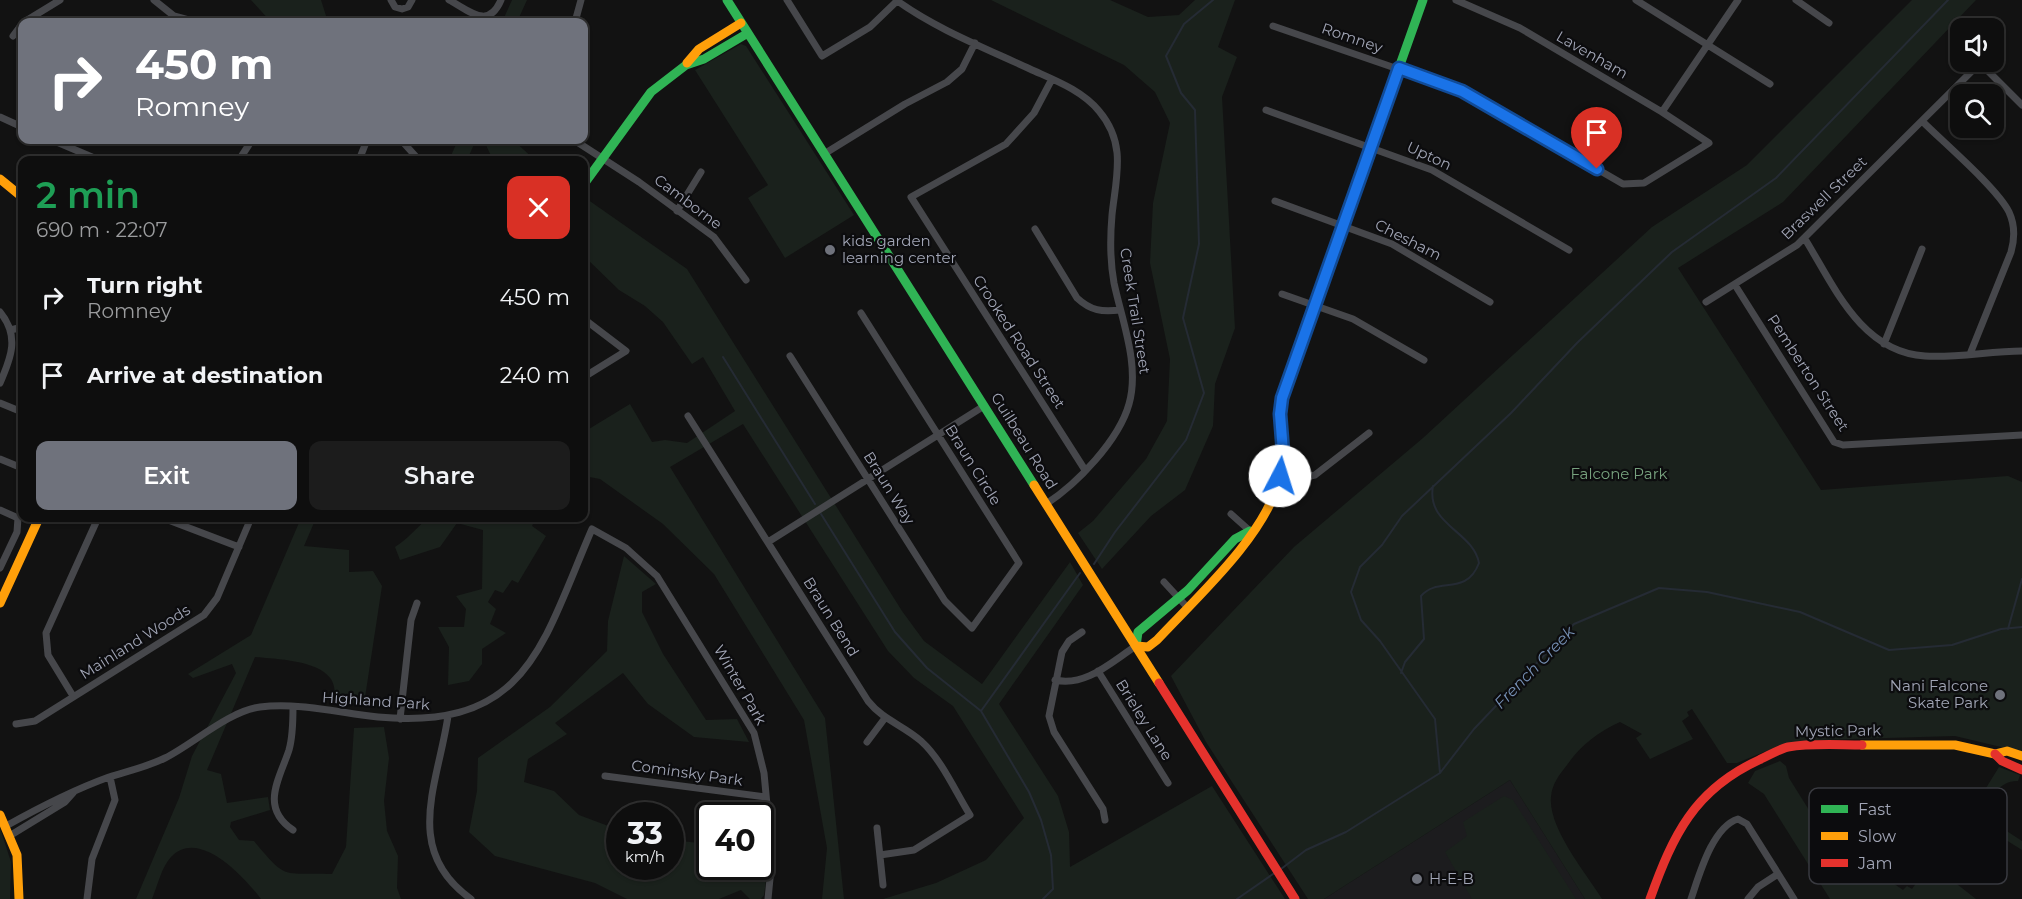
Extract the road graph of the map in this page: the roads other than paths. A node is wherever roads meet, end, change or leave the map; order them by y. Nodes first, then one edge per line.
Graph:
1 (60, 0) edge
2 (154, 0) edge
3 (391, 0) edge
4 (412, 0) edge
5 (449, 0) edge
6 (501, 0) edge
7 (581, 0) edge
8 (727, 0) edge
9 (787, 0) edge
10 (897, 0) edge
11 (1422, 0) edge
12 (1456, 0) edge
13 (1636, 0) edge
14 (1738, 0) edge
15 (1796, 0) edge
16 (31, 18) edge
17 (181, 18) edge
18 (576, 18) edge
19 (741, 23) junction
20 (1829, 23) dead end
21 (1273, 26) dead end
22 (18, 30) edge
23 (748, 33) junction
24 (13, 36) dead end
25 (975, 43) junction
26 (1708, 43) junction
27 (686, 65) junction
28 (1399, 68) junction
29 (1971, 72) edge
30 (1989, 72) edge
31 (1052, 79) junction
32 (1770, 84) dead end
33 (2022, 105) edge
34 (1266, 110) dead end
35 (1662, 112) junction
36 (0, 117) edge
37 (1922, 122) junction
38 (18, 125) edge
39 (1708, 143) joint
40 (61, 144) edge
41 (404, 144) edge
42 (580, 144) edge
43 (1371, 147) junction
44 (824, 154) junction
45 (90, 156) edge
46 (415, 156) edge
47 (601, 159) junction
48 (701, 172) dead end
49 (588, 178) edge
50 (0, 179) edge
51 (18, 194) edge
52 (1275, 201) dead end
53 (677, 211) junction
54 (1343, 226) junction
55 (1035, 230) dead end
56 (1805, 239) junction
57 (1922, 249) dead end
58 (1569, 250) dead end
59 (746, 280) dead end
60 (1735, 285) junction
61 (1281, 294) dead end
62 (1490, 302) dead end
63 (1706, 302) dead end
64 (1315, 305) junction
65 (1120, 310) junction
66 (0, 312) edge
67 (861, 313) dead end
68 (588, 322) edge
69 (18, 328) edge
70 (11, 330) junction
71 (1884, 344) junction
72 (2022, 351) edge
73 (1970, 354) junction
74 (790, 356) dead end
75 (1425, 360) dead end
76 (588, 375) edge
77 (0, 384) edge
78 (0, 403) edge
79 (984, 406) junction
80 (18, 410) edge
81 (688, 416) dead end
82 (1369, 433) dead end
83 (938, 435) junction
84 (2022, 435) edge
85 (0, 459) edge
86 (18, 466) edge
87 (1085, 470) junction
88 (1280, 476) junction
89 (868, 480) junction
90 (1046, 504) junction
91 (0, 510) edge
92 (1231, 514) dead end
93 (37, 522) edge
94 (96, 522) edge
95 (173, 522) edge
96 (249, 522) edge
97 (592, 529) joint
98 (1250, 531) junction
99 (768, 542) junction
100 (239, 548) junction
101 (0, 568) edge
102 (1164, 582) dead end
103 (1179, 598) junction
104 (0, 603) edge
105 (417, 603) dead end
106 (1187, 607) junction
107 (972, 628) joint
108 (1082, 632) dead end
109 (1136, 646) junction
110 (1098, 672) junction
111 (1055, 680) junction
112 (73, 696) junction
113 (293, 707) junction
114 (448, 716) junction
115 (885, 718) junction
116 (399, 719) junction
117 (16, 724) dead end
118 (867, 742) dead end
119 (1995, 754) junction
120 (2022, 756) edge
121 (2022, 770) edge
122 (605, 776) dead end
123 (110, 777) junction
124 (1168, 783) dead end
125 (766, 797) junction
126 (0, 815) edge
127 (1105, 820) dead end
128 (877, 828) dead end
129 (9, 830) junction
130 (293, 831) dead end
131 (880, 855) junction
132 (1778, 874) junction
133 (883, 885) dead end
134 (1295, 898) edge
135 (19, 899) edge
136 (87, 899) edge
137 (471, 899) edge
138 (768, 899) edge
139 (1651, 899) edge
140 (1691, 899) edge
141 (1748, 899) edge
142 (1794, 899) edge

1 - 16 street
2 - 17 street
3 - 4 street
5 - 6 street
7 - 18 street
8 - 19 street, Guilbeau Road
9 - 10 street
10 - 25 street, Creek Trail Street
11 - 28 street
12 - 35 street, Lavenham
13 - 26 street
14 - 26 street
15 - 20 street
19 - 23 street, Guilbeau Road
19 - 27 street
21 - 28 street, Romney
22 - 24 street
23 - 27 street
23 - 44 street, Guilbeau Road
25 - 31 street, Creek Trail Street
25 - 44 street
26 - 32 street
26 - 35 street
27 - 47 street
28 - 39 street, Romney
28 - 43 street
29 - 37 street
30 - 33 street
31 - 65 street, Creek Trail Street
31 - 87 street, Crooked Road Street
34 - 43 street, Upton
35 - 39 street, Lavenham
36 - 38 street
37 - 56 street, Braswell Street
37 - 73 street
40 - 45 street
41 - 46 street
42 - 47 street, Camborne
43 - 54 street
43 - 58 street, Upton
44 - 79 street, Guilbeau Road
47 - 49 street
47 - 53 street, Camborne
48 - 53 street
50 - 51 street
52 - 54 street, Chesham
53 - 59 street, Camborne
54 - 62 street, Chesham
54 - 64 street
55 - 65 street
56 - 60 street, Braswell Street
56 - 71 street
57 - 71 street
60 - 63 street, Braswell Street
60 - 84 street, Pemberton Street
61 - 64 street
64 - 75 street
64 - 88 street
65 - 87 street, Creek Trail Street
66 - 70 street
67 - 83 street, Braun Circle
68 - 76 street
69 - 70 street
70 - 77 street
71 - 73 street
72 - 73 street
74 - 89 street, Braun Way
78 - 80 street
79 - 83 street
79 - 90 street, Guilbeau Road
81 - 99 street, Braun Bend
82 - 88 street
83 - 89 street
83 - 107 street, Braun Circle
85 - 86 street
87 - 90 street, Creek Trail Street
88 - 98 street
89 - 99 street
89 - 107 street, Braun Way
90 - 109 street, Guilbeau Road
91 - 101 street
92 - 98 street
93 - 104 street
94 - 112 street
95 - 100 street
96 - 100 street, Mainland Woods
97 - 114 street, Highland Park
97 - 125 street, Winter Park
98 - 103 street
98 - 106 street
99 - 115 street, Braun Bend
100 - 112 street, Mainland Woods
102 - 103 street
103 - 106 street
103 - 109 street
105 - 116 street
106 - 109 street
108 - 111 street
109 - 110 street
109 - 134 street, Guilbeau Road
110 - 111 street
110 - 124 street, Brieley Lane
111 - 127 street
112 - 117 street, Mainland Woods
113 - 116 street, Highland Park
113 - 123 street, Highland Park
113 - 130 street
114 - 116 street, Highland Park
114 - 137 street
115 - 118 street
115 - 131 street, Braun Bend
119 - 120 street, Mystic Park
119 - 121 street, Mystic Park
119 - 139 street, Mystic Park
122 - 125 street, Cominsky Park
123 - 129 street, Highland Park
123 - 136 street
125 - 138 street, Winter Park
126 - 129 street
128 - 131 street
129 - 135 street
131 - 133 street
132 - 140 street
132 - 141 street
132 - 142 street

